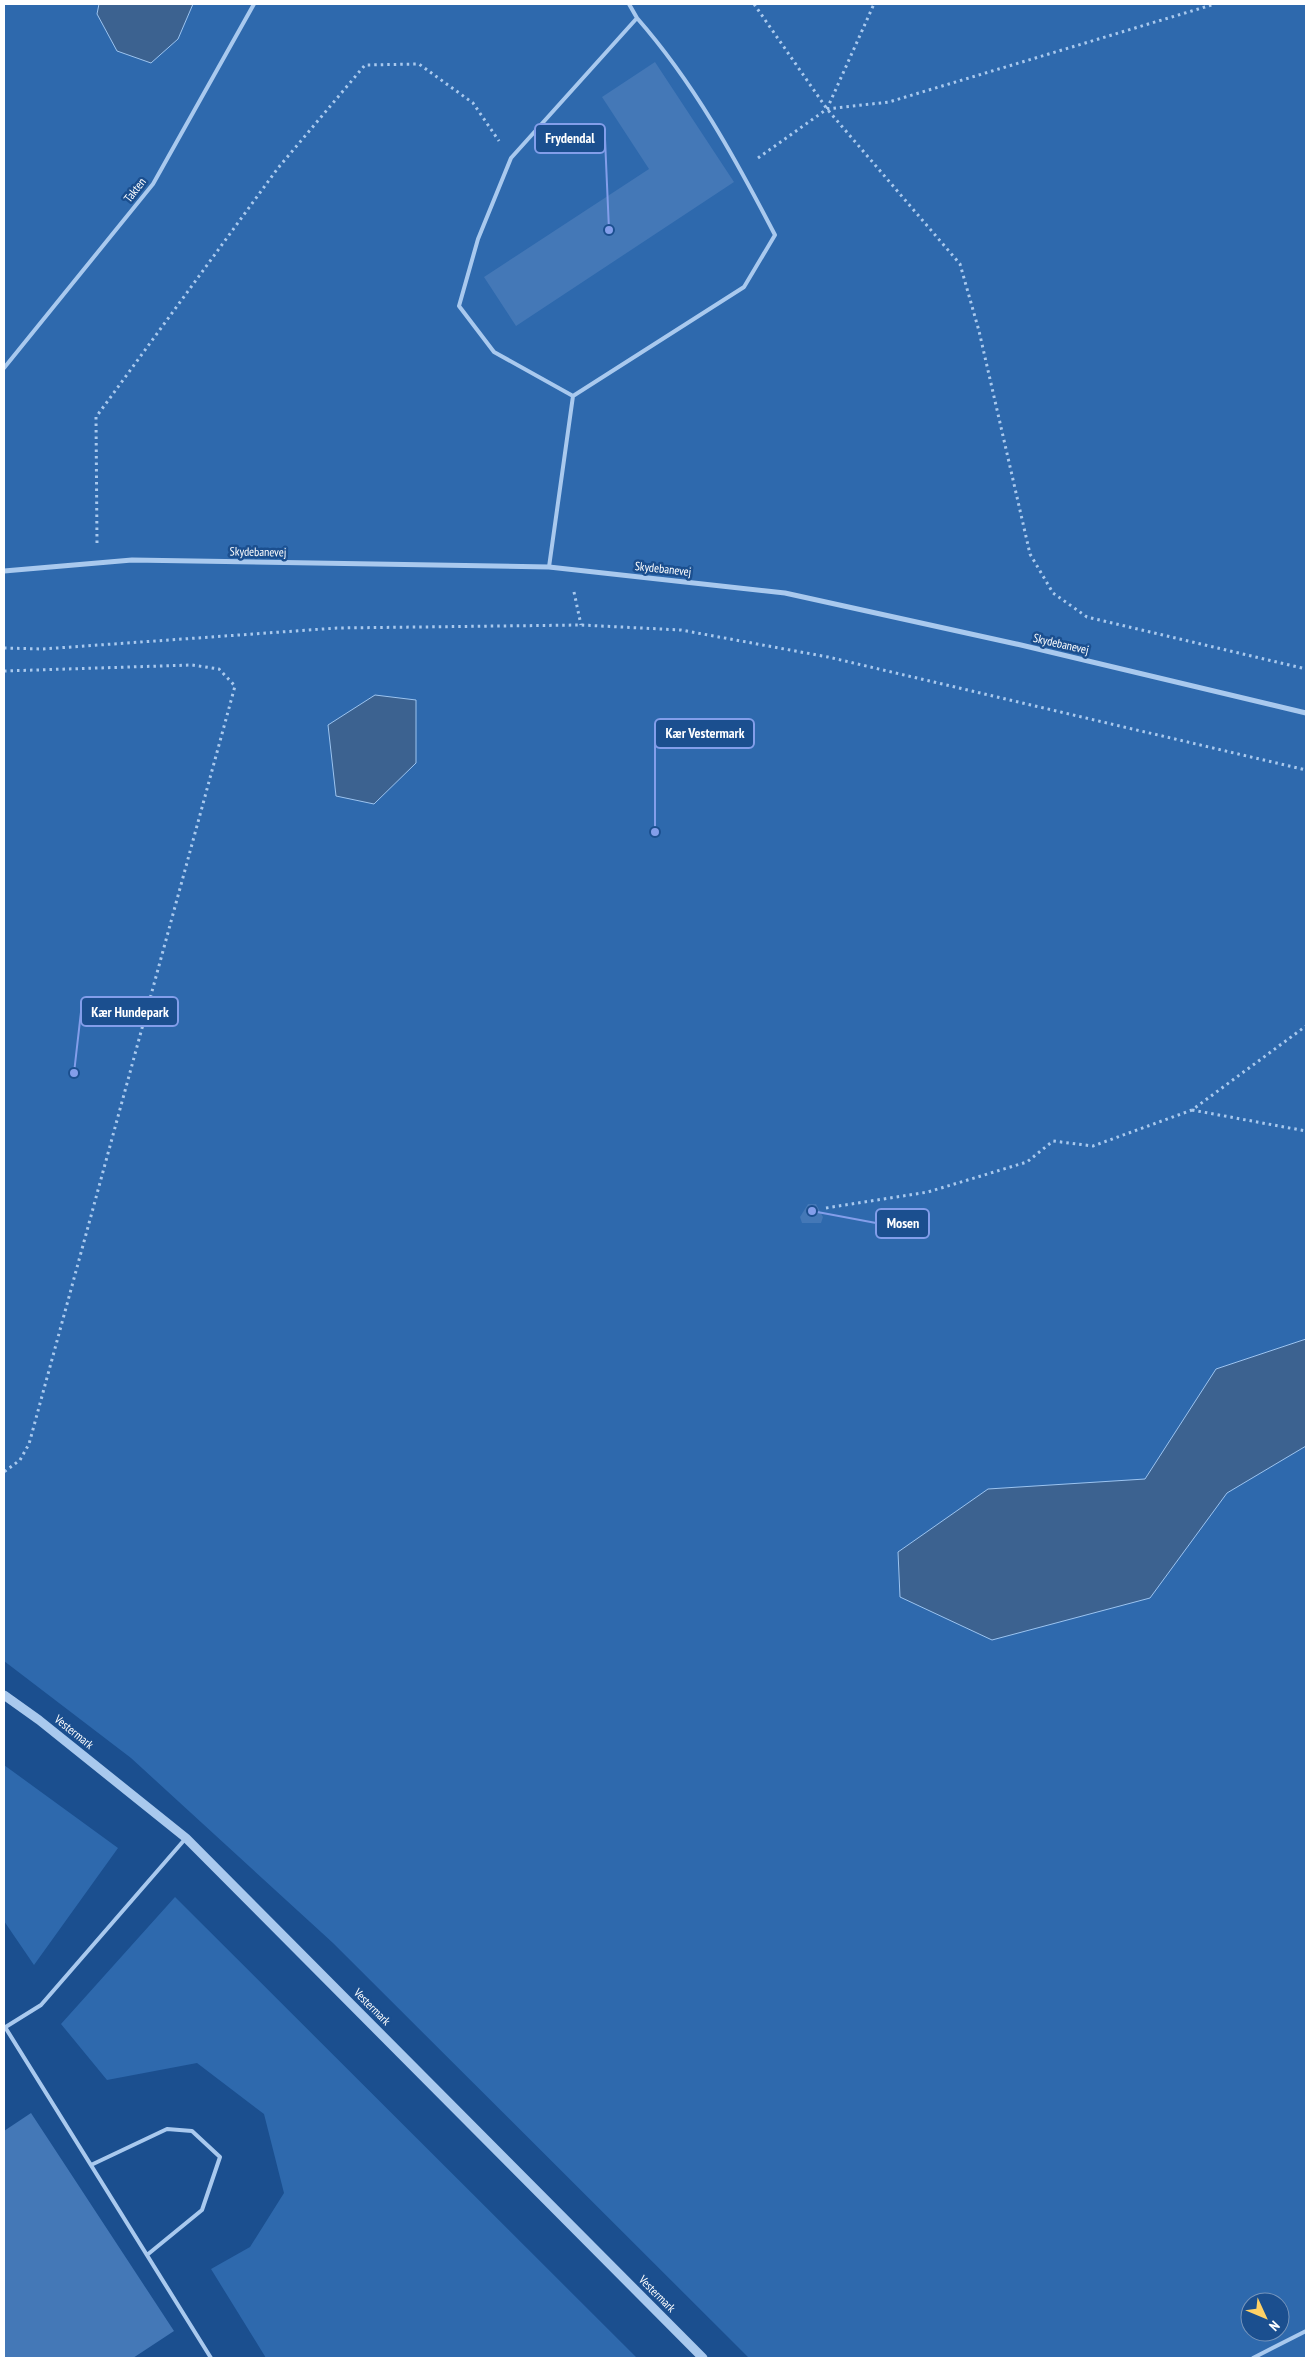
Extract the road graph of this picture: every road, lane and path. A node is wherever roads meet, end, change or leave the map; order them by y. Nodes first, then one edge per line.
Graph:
1 (254, 4) edge
2 (629, 4) edge
3 (754, 4) edge
4 (874, 4) edge
5 (1216, 4) edge
6 (637, 18) junction
7 (827, 109) junction
8 (511, 158) junction
9 (741, 170) junction
10 (4, 368) edge
11 (573, 396) junction
12 (97, 563) junction
13 (549, 567) junction
14 (569, 569) junction
15 (4, 571) edge
16 (581, 625) junction
17 (4, 648) edge
18 (1306, 669) edge
19 (4, 671) edge
20 (1306, 713) edge
21 (1306, 770) edge
22 (1306, 1026) edge
23 (1192, 1110) junction
24 (1306, 1131) edge
25 (826, 1208) dead end
26 (4, 1472) edge
27 (4, 1695) edge
28 (186, 1838) junction
29 (5, 2028) edge
30 (91, 2164) junction
31 (147, 2255) junction
32 (1306, 2331) edge
33 (211, 2358) edge
34 (704, 2358) edge
35 (1253, 2358) edge

1 - 10 lane, Takten
2 - 6 lane
3 - 7 path
4 - 7 path
5 - 7 path
6 - 8 lane
6 - 9 lane
7 - 9 path
7 - 18 path
8 - 11 lane
8 - 12 path
9 - 11 lane
11 - 13 lane
12 - 13 street, Skydebanevej
12 - 15 street, Skydebanevej
13 - 14 street, Skydebanevej
14 - 16 path
14 - 20 street, Skydebanevej
16 - 17 path
16 - 21 path
19 - 26 path
22 - 23 path
23 - 24 path
23 - 25 path
27 - 28 street, Vestermark
28 - 29 lane
28 - 34 street, Vestermark
29 - 30 lane
30 - 31 lane
30 - 31 lane
31 - 33 lane
32 - 35 lane

